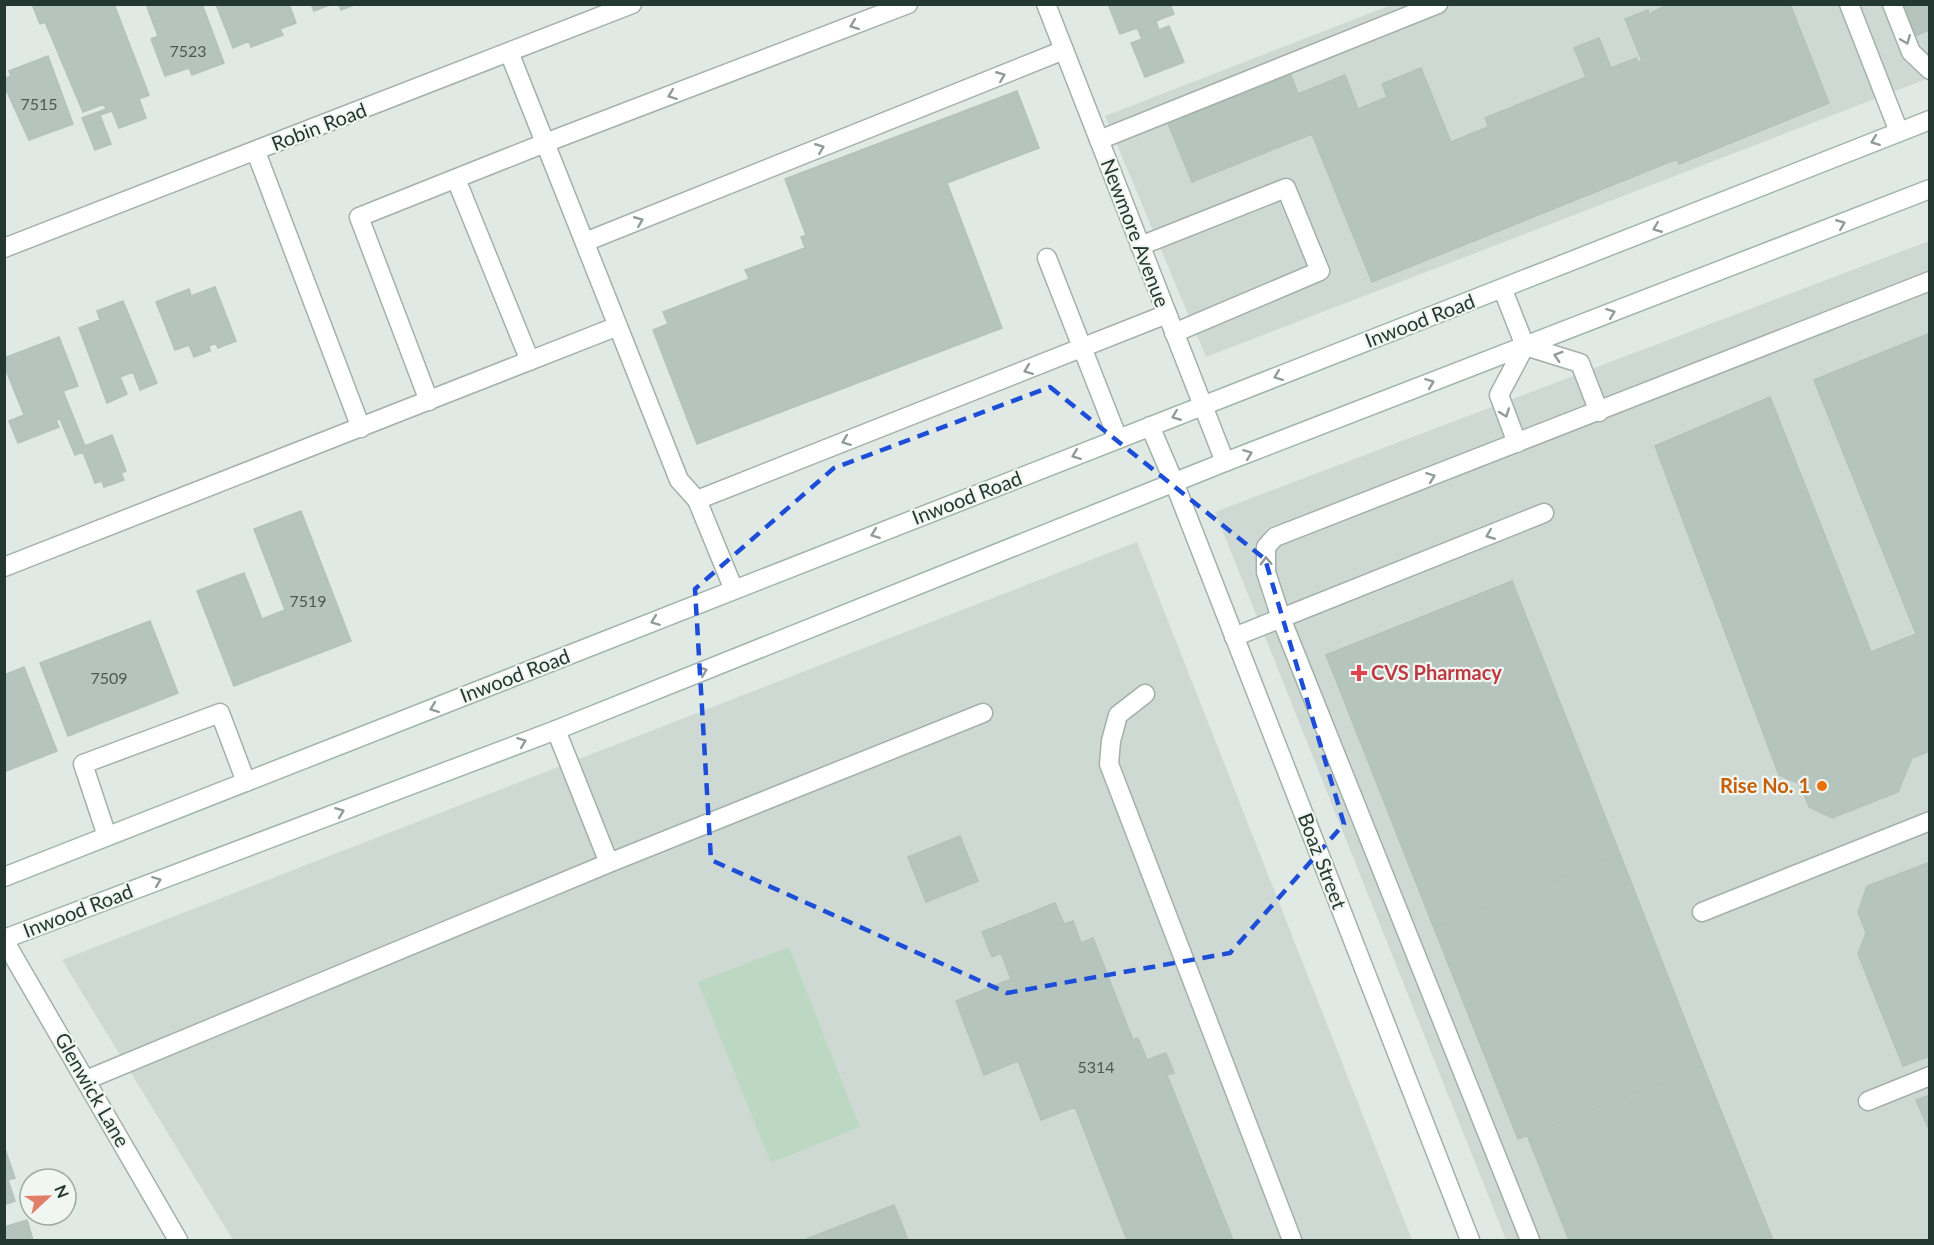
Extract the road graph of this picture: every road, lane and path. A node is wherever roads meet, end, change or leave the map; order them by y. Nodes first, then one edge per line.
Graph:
1 (632, 4) edge
2 (908, 4) edge
3 (1046, 4) edge
4 (1438, 4) edge
5 (1849, 4) edge
6 (1892, 4) edge
7 (1064, 51) junction
8 (509, 52) junction
9 (1929, 70) edge
10 (1929, 120) edge
11 (1899, 132) junction
12 (1099, 140) junction
13 (545, 143) junction
14 (256, 152) junction
15 (456, 179) junction
16 (1929, 189) edge
17 (585, 242) junction
18 (1140, 246) junction
19 (4, 248) edge
20 (1047, 258) dead end
21 (1929, 281) edge
22 (1503, 290) junction
23 (1167, 314) junction
24 (618, 326) junction
25 (1174, 333) junction
26 (1525, 346) junction
27 (1082, 348) junction
28 (530, 361) junction
29 (429, 401) junction
30 (1202, 405) junction
31 (1599, 412) junction
32 (1150, 426) junction
33 (361, 428) junction
34 (1118, 439) junction
35 (1517, 443) junction
36 (1225, 462) junction
37 (1174, 482) junction
38 (697, 500) junction
39 (1544, 513) dead end
40 (4, 567) edge
41 (734, 590) junction
42 (1281, 618) junction
43 (1234, 637) junction
44 (1145, 694) dead end
45 (982, 713) dead end
46 (555, 729) junction
47 (246, 782) junction
48 (1929, 821) edge
49 (107, 836) junction
50 (609, 863) junction
51 (4, 877) edge
52 (1702, 912) dead end
53 (4, 939) edge
54 (1929, 1076) edge
55 (86, 1080) junction
56 (1868, 1101) dead end
57 (178, 1240) edge
58 (1292, 1240) edge
59 (1470, 1240) edge
60 (1530, 1240) edge

1 - 8 main road, Robin Road
2 -> 13 main road
3 - 7 main road, Newmore Avenue
4 - 12 main road
5 - 11 main road
6 -> 9 main road
7 - 12 main road, Newmore Avenue
17 -> 7 main road
8 - 13 main road
8 - 14 main road, Robin Road
10 - 11 main road, Inwood Road
11 -> 22 main road, Inwood Road
12 - 18 main road, Newmore Avenue
13 - 15 main road
13 - 17 main road
14 - 19 main road, Robin Road
14 - 33 main road
15 - 28 main road
15 - 29 main road
26 -> 16 main road, Inwood Road
17 - 24 main road
18 - 23 main road, Newmore Avenue
18 - 25 main road
20 - 27 main road
21 - 31 main road
22 - 26 main road
22 -> 30 main road, Inwood Road
23 - 25 main road, Newmore Avenue
23 - 27 main road
24 - 28 main road
24 - 38 main road
25 - 30 main road, Newmore Avenue
31 -> 26 main road
26 -> 35 main road
36 -> 26 main road, Inwood Road
27 - 34 main road
27 -> 38 main road
28 - 29 main road
29 - 33 main road
30 -> 32 main road, Inwood Road
30 - 36 main road, Newmore Avenue
31 - 35 main road
32 - 34 main road, Inwood Road
32 - 37 main road, Boaz Street
33 - 40 main road
34 -> 41 main road, Inwood Road
42 -> 35 main road
36 - 37 main road, Inwood Road
37 - 43 main road, Boaz Street
46 -> 37 main road, Inwood Road
38 - 41 main road
39 -> 42 main road
41 -> 47 main road, Inwood Road
42 - 43 main road
42 - 60 main road
43 - 59 main road, Boaz Street
44 - 58 main road
45 - 50 main road
46 - 50 main road
53 -> 46 main road, Inwood Road
47 - 49 main road, Inwood Road
47 - 49 main road
48 - 52 main road
49 - 51 main road, Inwood Road
50 - 55 main road
53 - 55 main road, Glenwick Lane
54 - 56 main road
55 - 57 main road, Glenwick Lane

